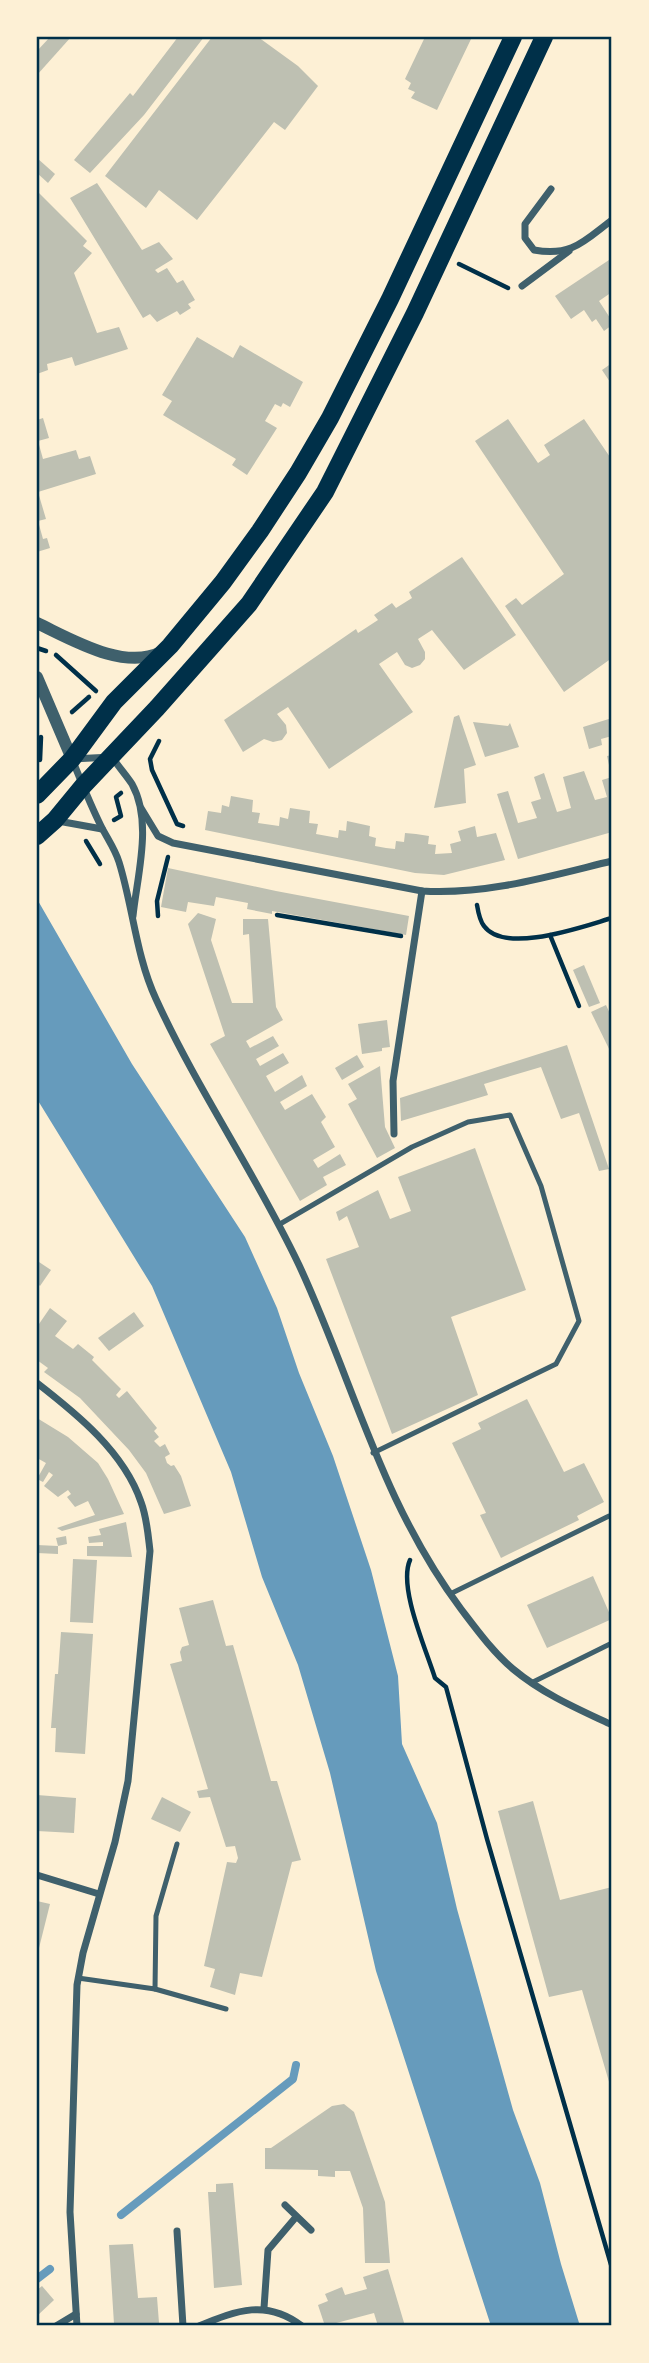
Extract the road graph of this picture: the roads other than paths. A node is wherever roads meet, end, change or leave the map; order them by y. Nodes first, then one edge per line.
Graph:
1 (513, 37) edge
2 (544, 37) edge
3 (551, 189) dead end
4 (612, 220) edge
5 (571, 249) junction
6 (520, 289) road end
7 (37, 623) edge
8 (170, 646) junction
9 (37, 677) edge
10 (112, 757) junction
11 (72, 758) junction
12 (83, 786) junction
13 (37, 795) edge
14 (140, 808) junction
15 (55, 820) junction
16 (102, 829) junction
17 (37, 836) edge
18 (612, 861) edge
19 (422, 891) junction
20 (132, 916) junction
21 (394, 1134) dead end
22 (279, 1224) junction
23 (37, 1383) edge
24 (373, 1452) junction
25 (609, 1516) dead end
26 (450, 1594) junction
27 (612, 1643) edge
28 (533, 1682) junction
29 (612, 1725) edge
30 (177, 1844) dead end
31 (37, 1875) edge
32 (99, 1894) junction
33 (78, 1978) junction
34 (155, 1989) junction
35 (226, 2009) dead end
36 (285, 2205) dead end
37 (296, 2217) junction
38 (311, 2230) dead end
39 (177, 2231) dead end
40 (264, 2308) junction
41 (76, 2314) junction
42 (56, 2326) edge
43 (77, 2326) edge
44 (183, 2326) edge
45 (199, 2326) edge
46 (302, 2326) edge

1 - 8 main road
2 - 10 main road
3 - 5 street
4 - 5 street
5 - 6 street
7 - 8 street
8 - 11 main road
9 - 11 street
10 - 11 street
10 - 12 main road
10 - 14 street
11 - 12 street
11 - 13 main road
12 - 15 main road
12 - 16 street
14 - 19 street
14 - 20 street
15 - 16 street
15 - 17 main road
16 - 20 street
18 - 19 street
19 - 21 street
20 - 22 street
22 - 24 street
22 - 24 lane
23 - 32 street
24 - 26 street
25 - 26 lane
26 - 28 street
27 - 28 lane
28 - 29 street
30 - 34 lane
31 - 32 street
32 - 33 street
33 - 34 lane
33 - 41 street
34 - 35 lane
36 - 37 street
37 - 38 street
37 - 40 street
39 - 44 street
40 - 45 street
40 - 46 street
41 - 42 street
41 - 43 street

